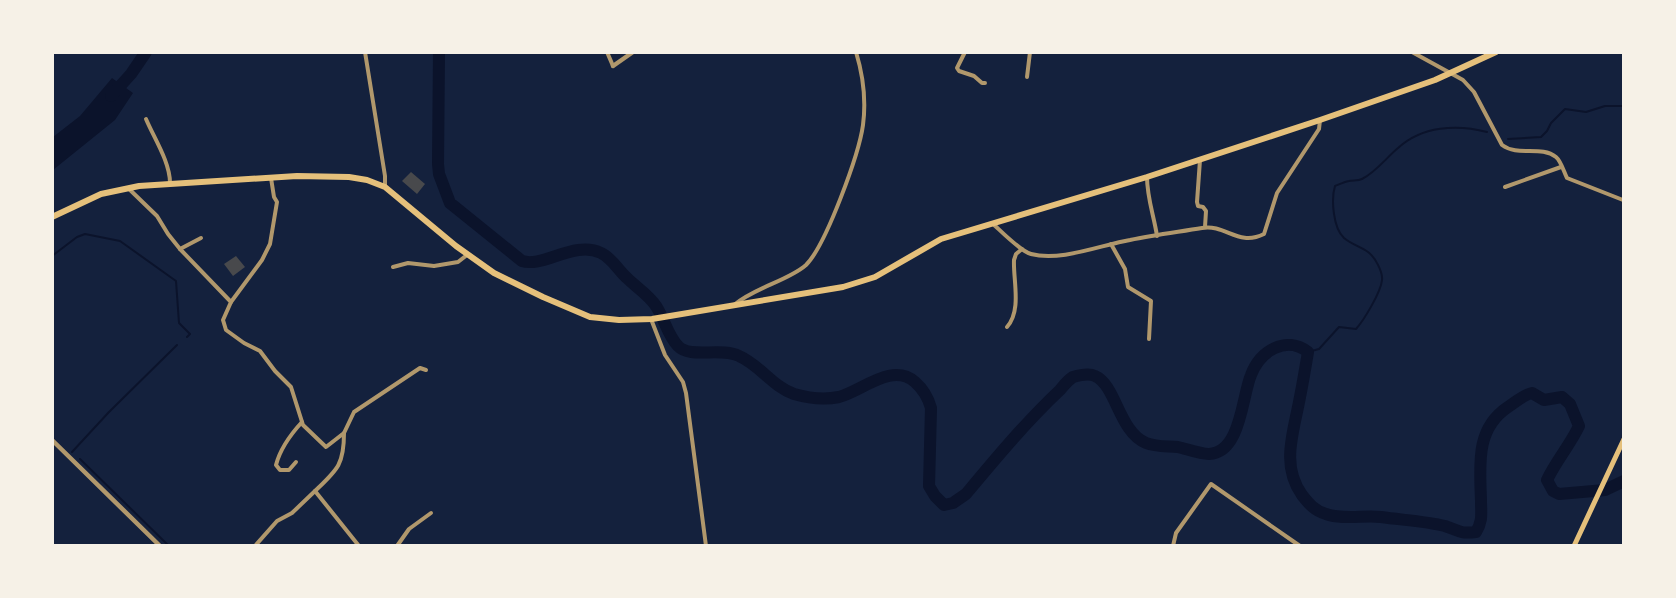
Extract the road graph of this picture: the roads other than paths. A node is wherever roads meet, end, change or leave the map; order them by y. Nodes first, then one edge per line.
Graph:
1 (365, 52) edge
2 (608, 52) edge
3 (633, 52) edge
4 (856, 52) edge
5 (965, 52) edge
6 (1030, 52) edge
7 (1412, 52) edge
8 (1496, 52) edge
9 (613, 66) joint
10 (1451, 73) junction
11 (1027, 77) dead end
12 (985, 83) dead end
13 (146, 119) dead end
14 (1320, 120) junction
15 (1200, 159) junction
16 (1562, 167) junction
17 (271, 177) junction
18 (1147, 177) junction
19 (170, 183) junction
20 (127, 187) junction
21 (385, 187) junction
22 (1505, 187) dead end
23 (1623, 200) edge
24 (52, 217) edge
25 (991, 223) junction
26 (1205, 227) junction
27 (1157, 236) junction
28 (201, 238) dead end
29 (1111, 244) junction
30 (180, 249) junction
31 (1022, 249) junction
32 (467, 255) junction
33 (393, 267) dead end
34 (231, 302) junction
35 (733, 305) junction
36 (651, 319) junction
37 (1007, 327) dead end
38 (1149, 339) dead end
39 (426, 370) dead end
40 (302, 422) junction
41 (344, 433) junction
42 (1623, 438) edge
43 (52, 440) edge
44 (296, 462) dead end
45 (315, 491) junction
46 (431, 513) dead end
47 (160, 546) edge
48 (255, 546) edge
49 (359, 546) edge
50 (397, 546) edge
51 (706, 546) edge
52 (1173, 546) edge
53 (1300, 546) edge
54 (1574, 546) edge

1 - 21 street
2 - 9 street
3 - 9 street
4 - 35 street
5 - 12 street
6 - 11 street
7 - 10 street
8 - 10 main road
10 - 14 main road
10 - 16 street
13 - 19 street
14 - 15 main road
14 - 26 street
15 - 18 main road
15 - 26 street
16 - 22 street
16 - 23 street
17 - 19 main road
17 - 21 main road
17 - 34 street
18 - 25 main road
18 - 27 street
19 - 20 main road
20 - 24 main road
20 - 30 street
21 - 32 main road
25 - 31 street
25 - 35 main road
26 - 27 street
27 - 29 street
28 - 30 street
29 - 31 street
29 - 38 street
30 - 34 street
31 - 37 street
32 - 33 street
32 - 36 main road
34 - 40 street
35 - 36 main road
36 - 51 street
39 - 41 street
40 - 41 street
40 - 44 street
41 - 45 street
42 - 54 main road
43 - 47 street
45 - 48 street
45 - 49 street
46 - 50 street
52 - 53 street

